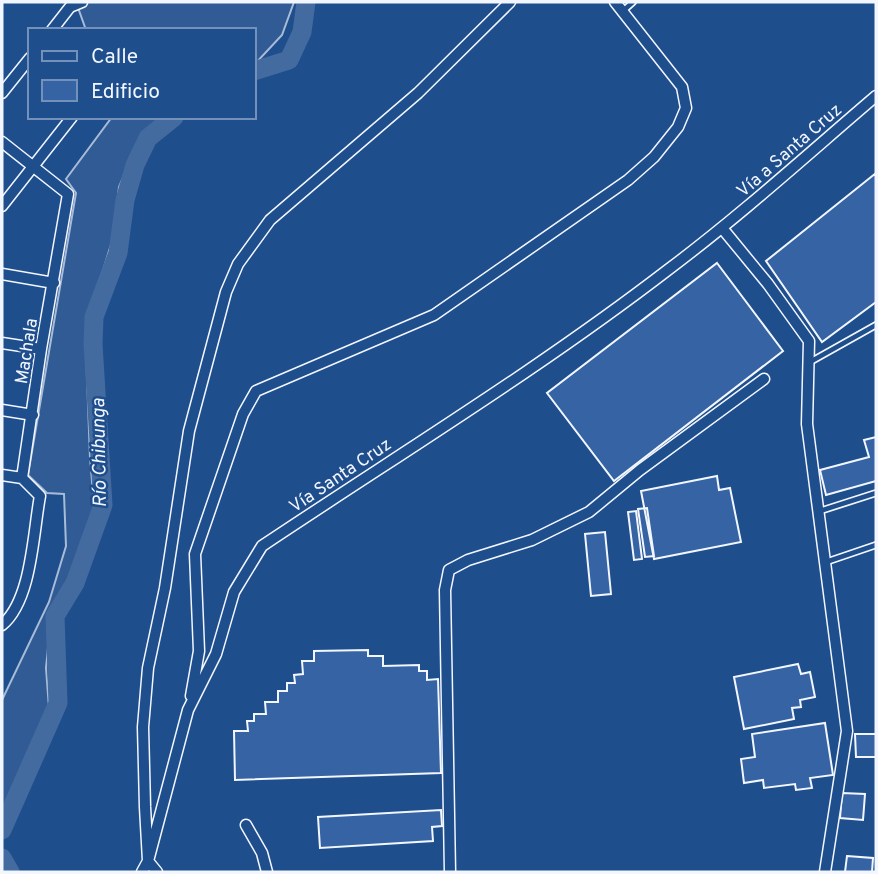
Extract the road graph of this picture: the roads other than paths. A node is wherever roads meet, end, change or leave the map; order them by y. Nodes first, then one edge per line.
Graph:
1 (82, 2) edge
2 (510, 2) edge
3 (615, 2) edge
4 (634, 2) edge
5 (623, 12) junction
6 (54, 28) edge
7 (28, 60) edge
8 (2, 93) edge
9 (876, 96) edge
10 (70, 119) edge
11 (2, 142) edge
12 (33, 168) junction
13 (2, 206) edge
14 (722, 228) junction
15 (2, 274) edge
16 (54, 283) junction
17 (876, 325) edge
18 (2, 343) edge
19 (41, 349) junction
20 (808, 363) junction
21 (764, 379) dead end
22 (2, 410) edge
23 (33, 415) junction
24 (2, 475) edge
25 (22, 478) junction
26 (876, 493) edge
27 (819, 512) junction
28 (876, 545) edge
29 (826, 562) junction
30 (2, 625) edge
31 (188, 710) junction
32 (246, 825) dead end
33 (148, 861) junction
34 (142, 872) edge
35 (158, 872) edge
36 (267, 872) edge
37 (450, 872) edge
38 (825, 872) edge

1 - 6 street
2 - 33 street
3 - 5 street
4 - 5 lane
5 - 31 street
7 - 8 street
9 - 14 street, Vía a Santa Cruz
10 - 12 street
11 - 12 street, Machala
12 - 13 street
12 - 16 street, Machala
14 - 20 street
14 - 31 street, Vía Santa Cruz
15 - 16 street
16 - 19 street, Machala
17 - 20 lane
18 - 19 street
19 - 23 street, Machala
20 - 27 street
21 - 37 street
22 - 23 street
23 - 25 street, Machala
24 - 25 street
25 - 30 street
26 - 27 lane
27 - 29 street
28 - 29 lane
29 - 38 street
31 - 33 street, Vía Santa Cruz
32 - 36 street
33 - 34 street, Vía Santa Cruz
33 - 35 street

